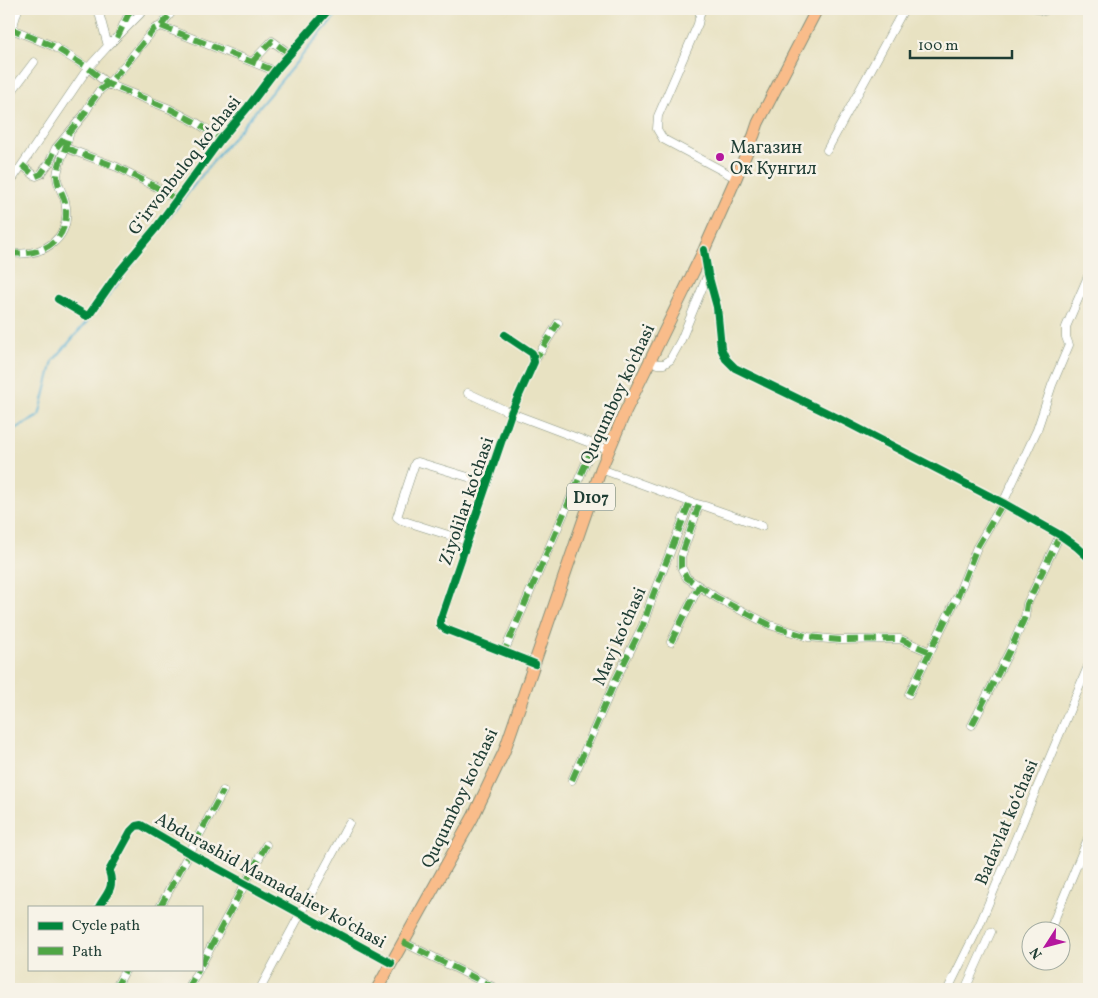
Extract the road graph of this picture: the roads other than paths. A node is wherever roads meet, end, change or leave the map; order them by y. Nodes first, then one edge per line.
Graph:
1 (18, 9) edge
2 (98, 9) edge
3 (131, 9) edge
4 (144, 9) edge
5 (174, 9) edge
6 (327, 9) edge
7 (701, 9) edge
8 (817, 9) edge
9 (904, 9) edge
10 (1038, 9) edge
11 (1047, 9) edge
12 (161, 26) junction
13 (10, 29) edge
14 (116, 38) junction
15 (108, 46) junction
16 (290, 54) junction
17 (34, 62) dead end
18 (252, 62) junction
19 (88, 68) junction
20 (275, 71) junction
21 (108, 84) junction
22 (9, 95) edge
23 (69, 134) junction
24 (221, 139) junction
25 (66, 148) junction
26 (827, 150) dead end
27 (22, 165) junction
28 (736, 178) junction
29 (9, 184) edge
30 (178, 200) junction
31 (704, 250) junction
32 (9, 253) edge
33 (708, 274) junction
34 (1089, 274) edge
35 (58, 299) dead end
36 (558, 323) dead end
37 (505, 335) dead end
38 (651, 360) junction
39 (534, 362) junction
40 (468, 393) dead end
41 (511, 413) junction
42 (594, 444) junction
43 (609, 450) junction
44 (601, 469) junction
45 (488, 483) junction
46 (690, 502) junction
47 (1003, 503) junction
48 (699, 505) junction
49 (762, 526) dead end
50 (1060, 535) junction
51 (467, 542) junction
52 (1088, 555) edge
53 (698, 586) junction
54 (671, 642) dead end
55 (504, 652) junction
56 (930, 652) junction
57 (535, 664) junction
58 (1089, 664) edge
59 (909, 694) dead end
60 (972, 725) dead end
61 (572, 780) dead end
62 (223, 791) dead end
63 (349, 823) dead end
64 (1089, 836) edge
65 (266, 845) dead end
66 (189, 853) junction
67 (246, 884) junction
68 (100, 906) edge
69 (161, 906) edge
70 (301, 914) junction
71 (1054, 920) edge
72 (991, 932) dead end
73 (404, 942) junction
74 (202, 963) edge
75 (391, 963) junction
76 (125, 970) edge
77 (198, 970) edge
78 (115, 989) edge
79 (188, 989) edge
80 (260, 989) edge
81 (377, 989) edge
82 (497, 989) edge
83 (948, 989) edge
84 (968, 989) edge

1 - 13 street
2 - 15 street
3 - 14 street
4 - 14 street
5 - 12 street
6 - 16 street, Gʻirvonbuloq koʻchasi
7 - 28 street
8 - 28 main road, Ququmboy ko'chasi / D107
9 - 26 street
10 - 11 street
12 - 18 street
12 - 21 street
13 - 19 street, Gʻirvonbuloq koʻchasi
14 - 15 street
15 - 19 street
16 - 18 street
16 - 20 street, Gʻirvonbuloq koʻchasi
17 - 22 street
18 - 20 street
19 - 21 street, Gʻirvonbuloq koʻchasi
19 - 27 street
20 - 24 street, Gʻirvonbuloq koʻchasi
21 - 23 street
21 - 24 street, Gʻirvonbuloq koʻchasi
23 - 25 street
23 - 27 street
24 - 30 street, Gʻirvonbuloq koʻchasi
25 - 30 street, Gʻirvonbuloq koʻchasi
25 - 32 street
27 - 29 street
28 - 31 main road, Ququmboy ko'chasi / D107
30 - 35 street, Gʻirvonbuloq koʻchasi
31 - 33 street
31 - 38 main road, Ququmboy ko'chasi / D107
33 - 38 street
33 - 47 street
34 - 47 street
36 - 39 street, Ziyolilar koʻchasi
37 - 39 street
38 - 43 main road, Ququmboy ko'chasi / D107
39 - 41 street, Ziyolilar koʻchasi
40 - 41 street
41 - 42 street
41 - 45 street, Ziyolilar koʻchasi
42 - 43 street
42 - 55 street
43 - 44 main road, Ququmboy ko'chasi / D107
44 - 46 street
44 - 57 main road, Ququmboy ko'chasi / D107
45 - 51 street, Ziyolilar koʻchasi
45 - 51 street
46 - 48 street
46 - 61 street, Mavj koʻchasi
47 - 50 street
47 - 56 street
48 - 49 street
48 - 53 street
50 - 52 street
50 - 60 street
51 - 55 street, Ziyolilar koʻchasi
53 - 54 street
53 - 56 street
55 - 57 street
56 - 59 street
57 - 73 main road, Ququmboy ko'chasi / D107
58 - 83 street, Badavlat koʻchasi
62 - 66 street
63 - 70 street
64 - 71 street
65 - 67 street
66 - 67 street, Abdurashid Mamadaliev koʻchasi
66 - 68 street, Abdurashid Mamadaliev koʻchasi
66 - 69 street
67 - 70 street, Abdurashid Mamadaliev koʻchasi
67 - 74 street
70 - 75 street, Abdurashid Mamadaliev koʻchasi
70 - 80 street
72 - 84 street
73 - 75 main road, Ququmboy ko'chasi / D107
73 - 82 street
75 - 81 main road, Ququmboy ko'chasi / D107
76 - 78 street
77 - 79 street

